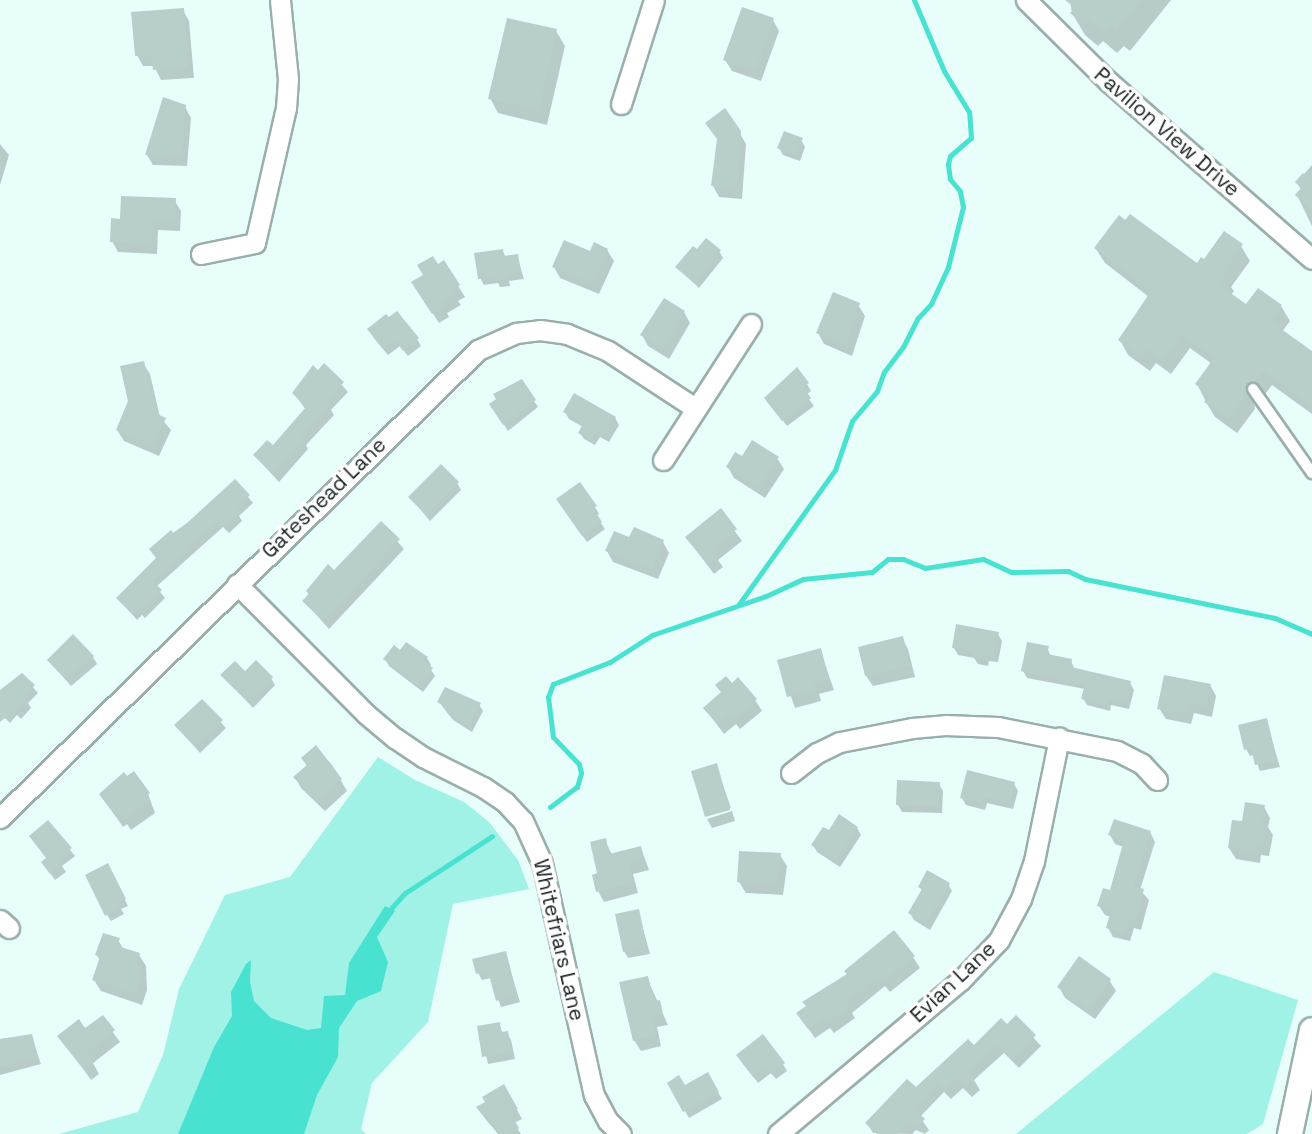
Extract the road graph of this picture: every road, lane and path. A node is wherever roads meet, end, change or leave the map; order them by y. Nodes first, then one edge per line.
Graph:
1 (280, 0) edge
2 (654, 0) edge
3 (1026, 0) edge
4 (621, 104) dead end
5 (201, 254) dead end
6 (1312, 259) edge
7 (751, 324) dead end
8 (1253, 389) dead end
9 (695, 408) junction
10 (663, 460) dead end
11 (1312, 473) edge
12 (237, 584) junction
13 (1059, 738) junction
14 (791, 773) dead end
15 (1157, 780) dead end
16 (0, 818) edge
17 (1312, 1030) edge
18 (621, 1134) edge
19 (778, 1134) edge
20 (1290, 1134) edge

1 - 5 street
2 - 4 street
3 - 6 street, Pavilion View Drive
7 - 9 street
8 - 11 lane
9 - 10 street
9 - 12 street, Gateshead Lane
12 - 16 street, Gateshead Lane
12 - 18 street, Whitefriars Lane
13 - 14 street
13 - 15 street
13 - 19 street, Evian Lane
17 - 20 street

